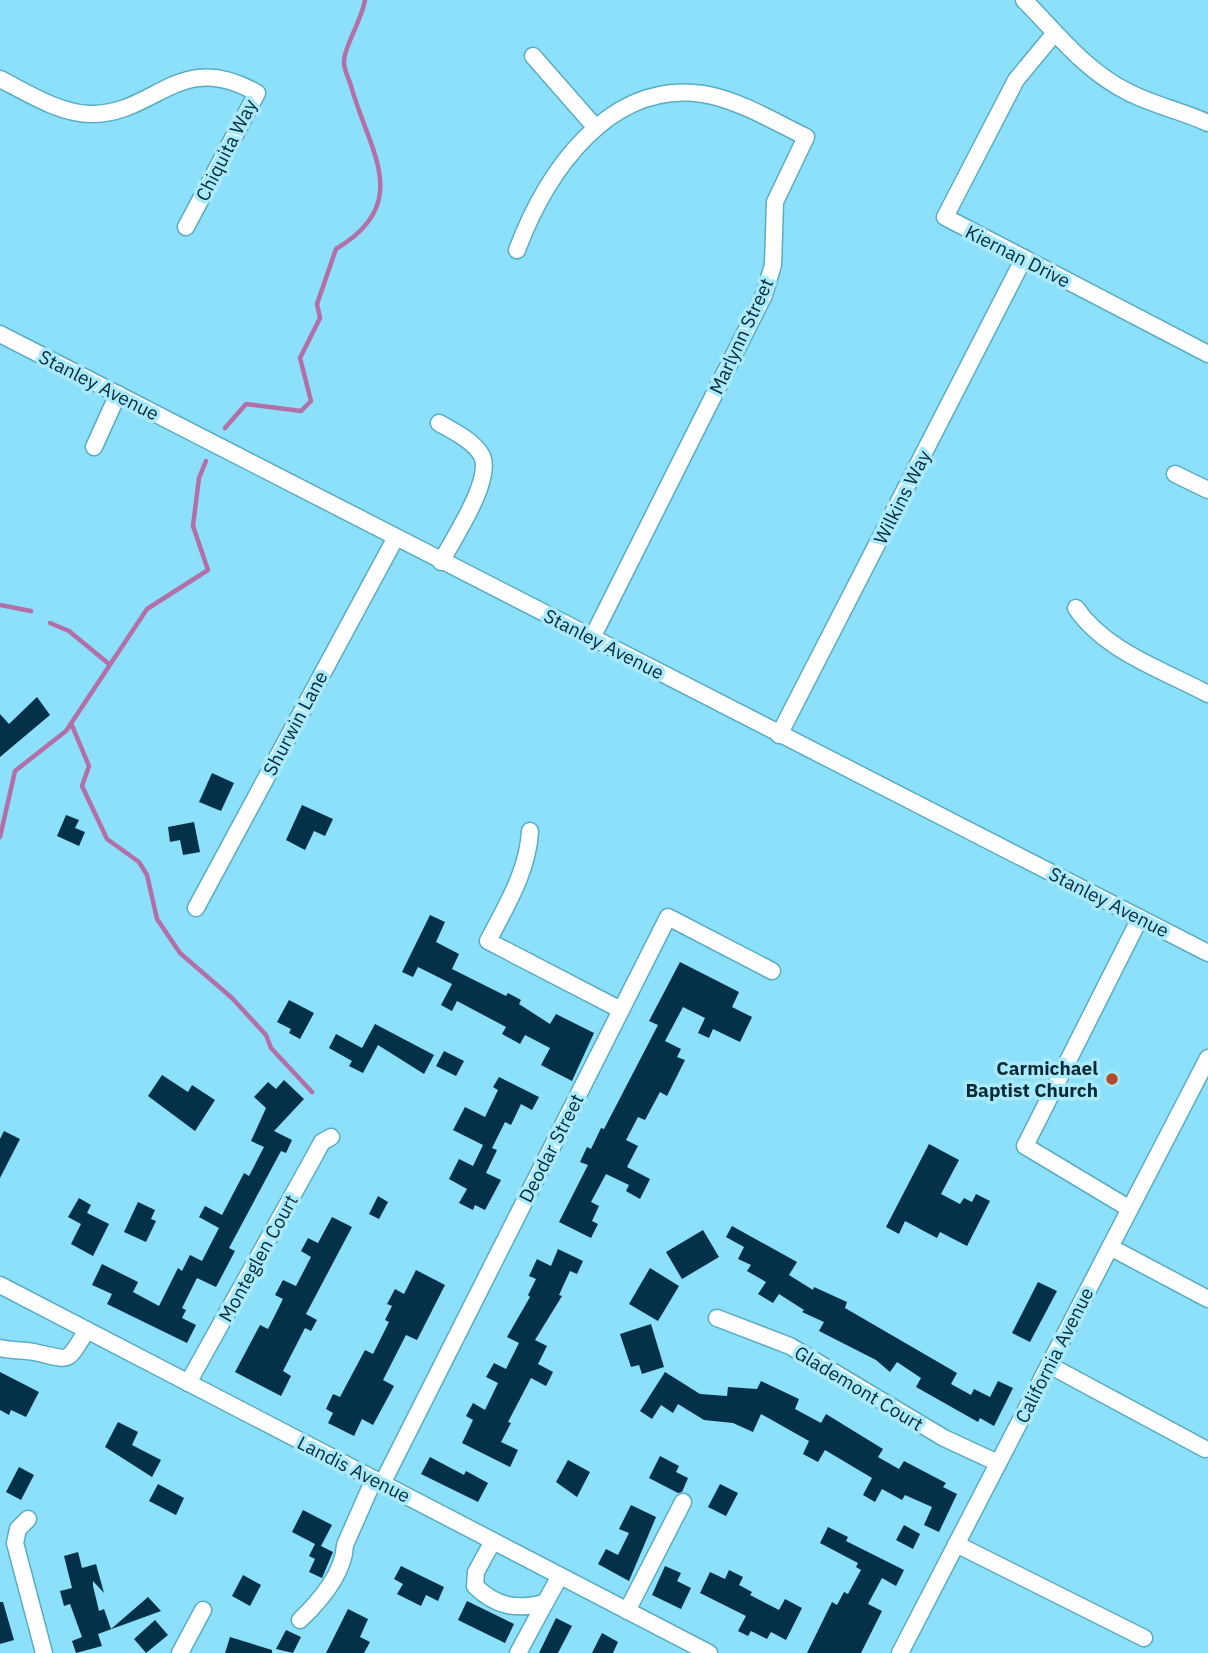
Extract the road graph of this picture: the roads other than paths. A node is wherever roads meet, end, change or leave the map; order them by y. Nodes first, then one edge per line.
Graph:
1 (1024, 0) edge
2 (1054, 34) junction
3 (533, 56) dead end
4 (0, 79) edge
5 (1208, 123) edge
6 (596, 128) junction
7 (186, 227) dead end
8 (517, 250) dead end
9 (1024, 258) junction
10 (0, 334) edge
11 (1208, 354) edge
12 (118, 394) junction
13 (439, 423) dead end
14 (93, 447) dead end
15 (1175, 474) dead end
16 (1208, 490) edge
17 (395, 539) junction
18 (442, 562) junction
19 (1076, 608) dead end
20 (592, 638) junction
21 (1208, 694) edge
22 (779, 736) junction
23 (530, 831) dead end
24 (196, 908) dead end
25 (1140, 918) junction
26 (1208, 953) edge
27 (772, 971) dead end
28 (621, 1010) junction
29 (1208, 1058) edge
30 (331, 1137) dead end
31 (1129, 1209) junction
32 (1110, 1247) junction
33 (1, 1289) edge
34 (1208, 1299) edge
35 (717, 1318) dead end
36 (87, 1330) junction
37 (0, 1348) edge
38 (1049, 1365) junction
39 (188, 1383) junction
40 (1205, 1449) dead end
41 (998, 1463) junction
42 (378, 1481) junction
43 (683, 1502) dead end
44 (28, 1518) dead end
45 (493, 1541) junction
46 (956, 1544) junction
47 (560, 1576) junction
48 (545, 1604) junction
49 (202, 1609) dead end
50 (627, 1611) junction
51 (300, 1620) dead end
52 (1143, 1638) dead end
53 (44, 1653) edge
54 (180, 1653) edge
55 (518, 1653) edge
56 (709, 1653) edge
57 (900, 1653) edge

1 - 2 street
2 - 5 street
2 - 9 street, Kiernan Drive
3 - 6 street
4 - 7 street, Chiquita Way
6 - 8 street, Marlynn Street
6 - 20 street, Marlynn Street
9 - 11 street, Kiernan Drive
9 - 22 street, Wilkins Way
10 - 12 street, Stanley Avenue
12 - 14 street
12 - 17 street, Stanley Avenue
13 - 18 street
15 - 16 street
17 - 18 street, Stanley Avenue
17 - 24 street, Shurwin Lane
18 - 20 street, Stanley Avenue
19 - 21 street
20 - 22 street, Stanley Avenue
22 - 25 street, Stanley Avenue
23 - 28 street
25 - 26 street, Stanley Avenue
25 - 31 street
27 - 28 street, Deodar Street
28 - 42 street, Deodar Street
29 - 31 street, California Avenue
30 - 39 street, Monteglen Court
31 - 32 street, California Avenue
32 - 34 street
32 - 38 street, California Avenue
33 - 36 street, Landis Avenue
35 - 41 street, Glademont Court
36 - 37 street
36 - 39 street, Landis Avenue
38 - 40 street
38 - 41 street, California Avenue
39 - 42 street, Landis Avenue
41 - 46 street, California Avenue
42 - 45 street, Landis Avenue
42 - 51 street, Deodar Street
43 - 50 street
44 - 53 street
45 - 47 street, Landis Avenue
45 - 48 street
46 - 52 street
46 - 57 street, California Avenue
47 - 48 street
47 - 50 street, Landis Avenue
48 - 55 street
49 - 54 street
50 - 56 street, Landis Avenue

